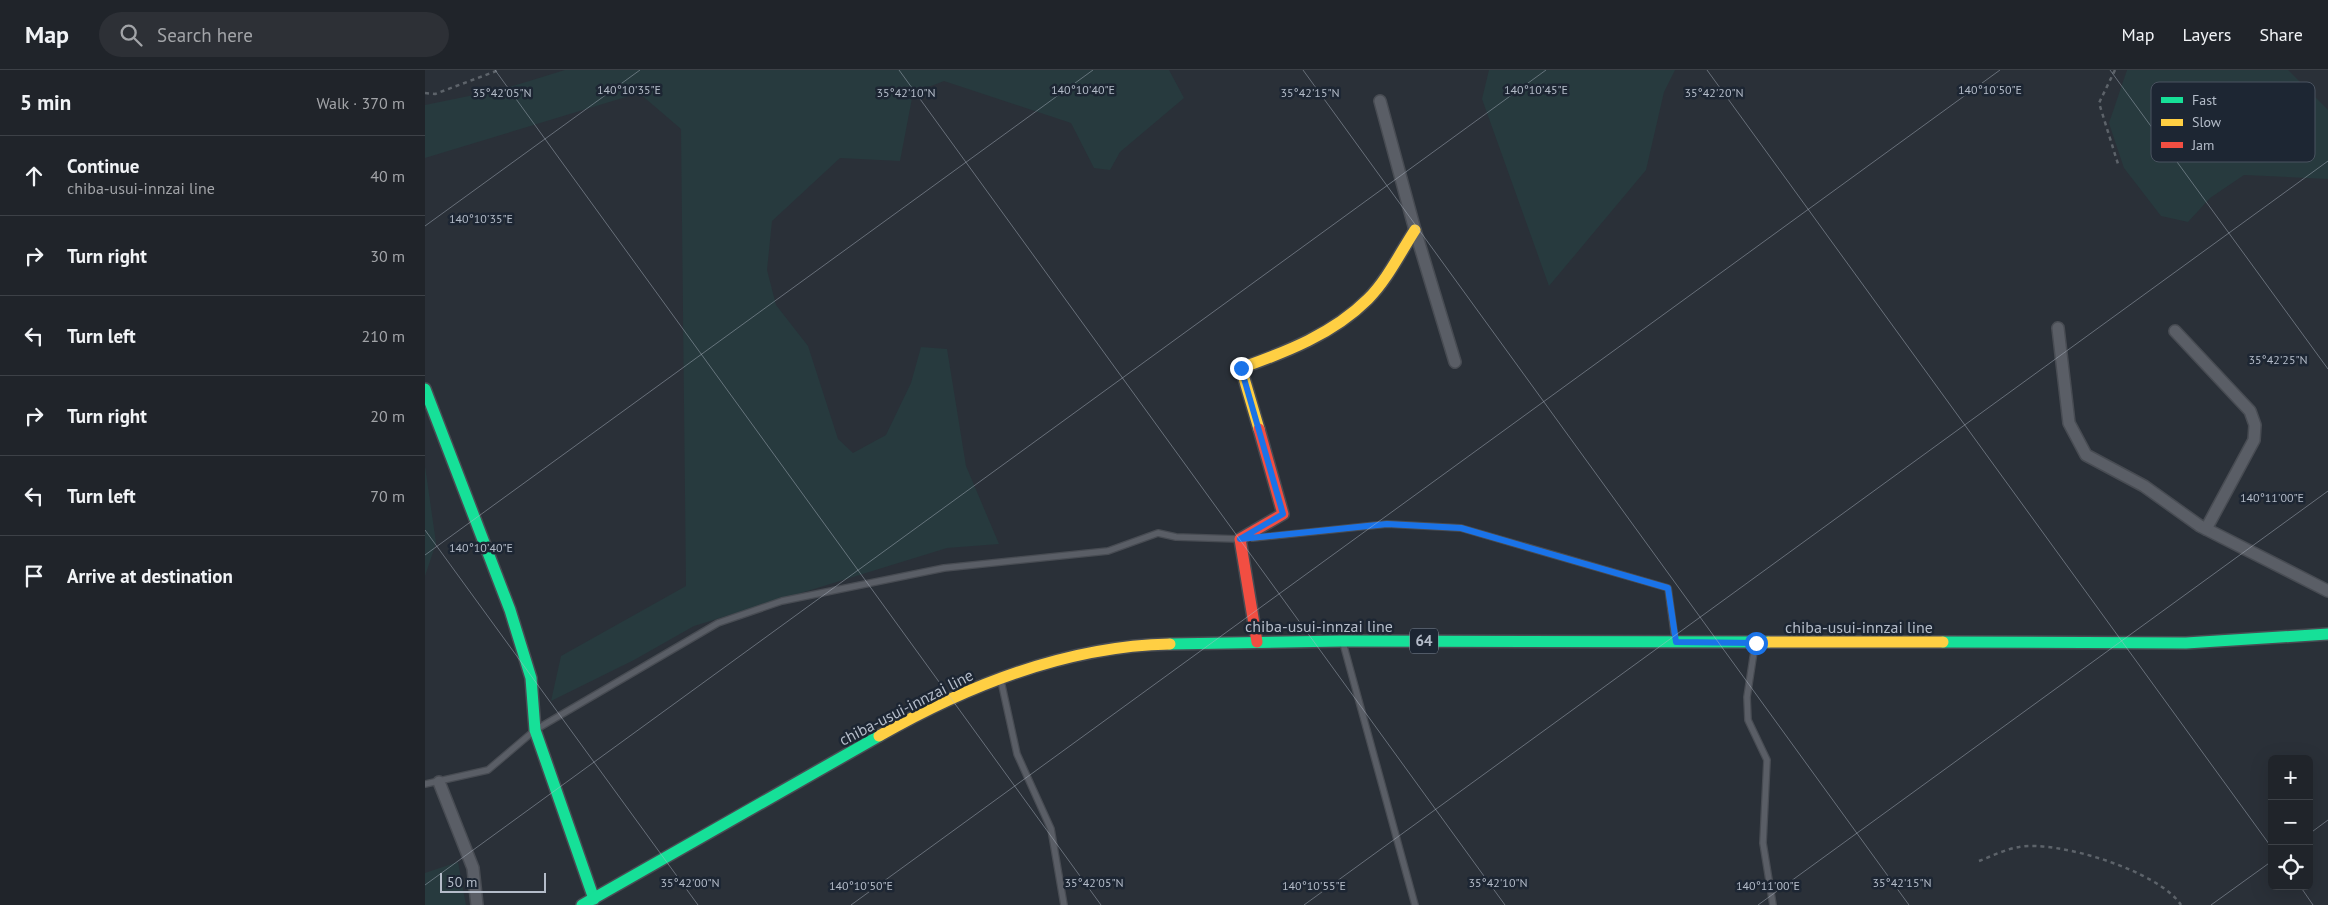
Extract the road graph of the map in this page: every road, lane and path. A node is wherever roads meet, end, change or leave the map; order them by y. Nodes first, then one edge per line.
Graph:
1 (499, 70) edge
2 (2115, 70) edge
3 (425, 94) edge
4 (1380, 101) dead end
5 (2118, 164) dead end
6 (1415, 230) junction
7 (2058, 328) dead end
8 (2175, 331) dead end
9 (1455, 362) dead end
10 (425, 389) edge
11 (2206, 529) junction
12 (1240, 539) junction
13 (2328, 591) edge
14 (2328, 634) edge
15 (1342, 641) junction
16 (1257, 642) junction
17 (1676, 642) junction
18 (1756, 643) junction
19 (1000, 678) junction
20 (535, 730) junction
21 (439, 782) junction
22 (425, 784) edge
23 (1979, 861) dead end
24 (594, 898) junction
25 (477, 905) edge
26 (582, 905) edge
27 (1064, 905) edge
28 (1415, 905) edge
29 (1773, 905) edge
30 (2181, 905) edge

1 - 3 path
2 - 5 path
4 - 6 street
6 - 9 street
6 - 12 main road
7 - 11 street
8 - 11 street
10 - 20 main road
11 - 13 street
12 - 16 main road
12 - 17 lane
12 - 20 lane
14 - 18 main road, chiba-usui-innzai line / 64
15 - 16 main road, chiba-usui-innzai line / 64
15 - 17 main road, chiba-usui-innzai line / 64
15 - 28 lane
16 - 19 main road, chiba-usui-innzai line / 64
17 - 18 main road, chiba-usui-innzai line / 64
18 - 29 lane
19 - 24 main road, chiba-usui-innzai line / 64
19 - 27 lane
20 - 21 lane
20 - 24 main road
21 - 22 lane
21 - 25 street
23 - 30 path
24 - 26 main road, chiba-usui-innzai line / 64

